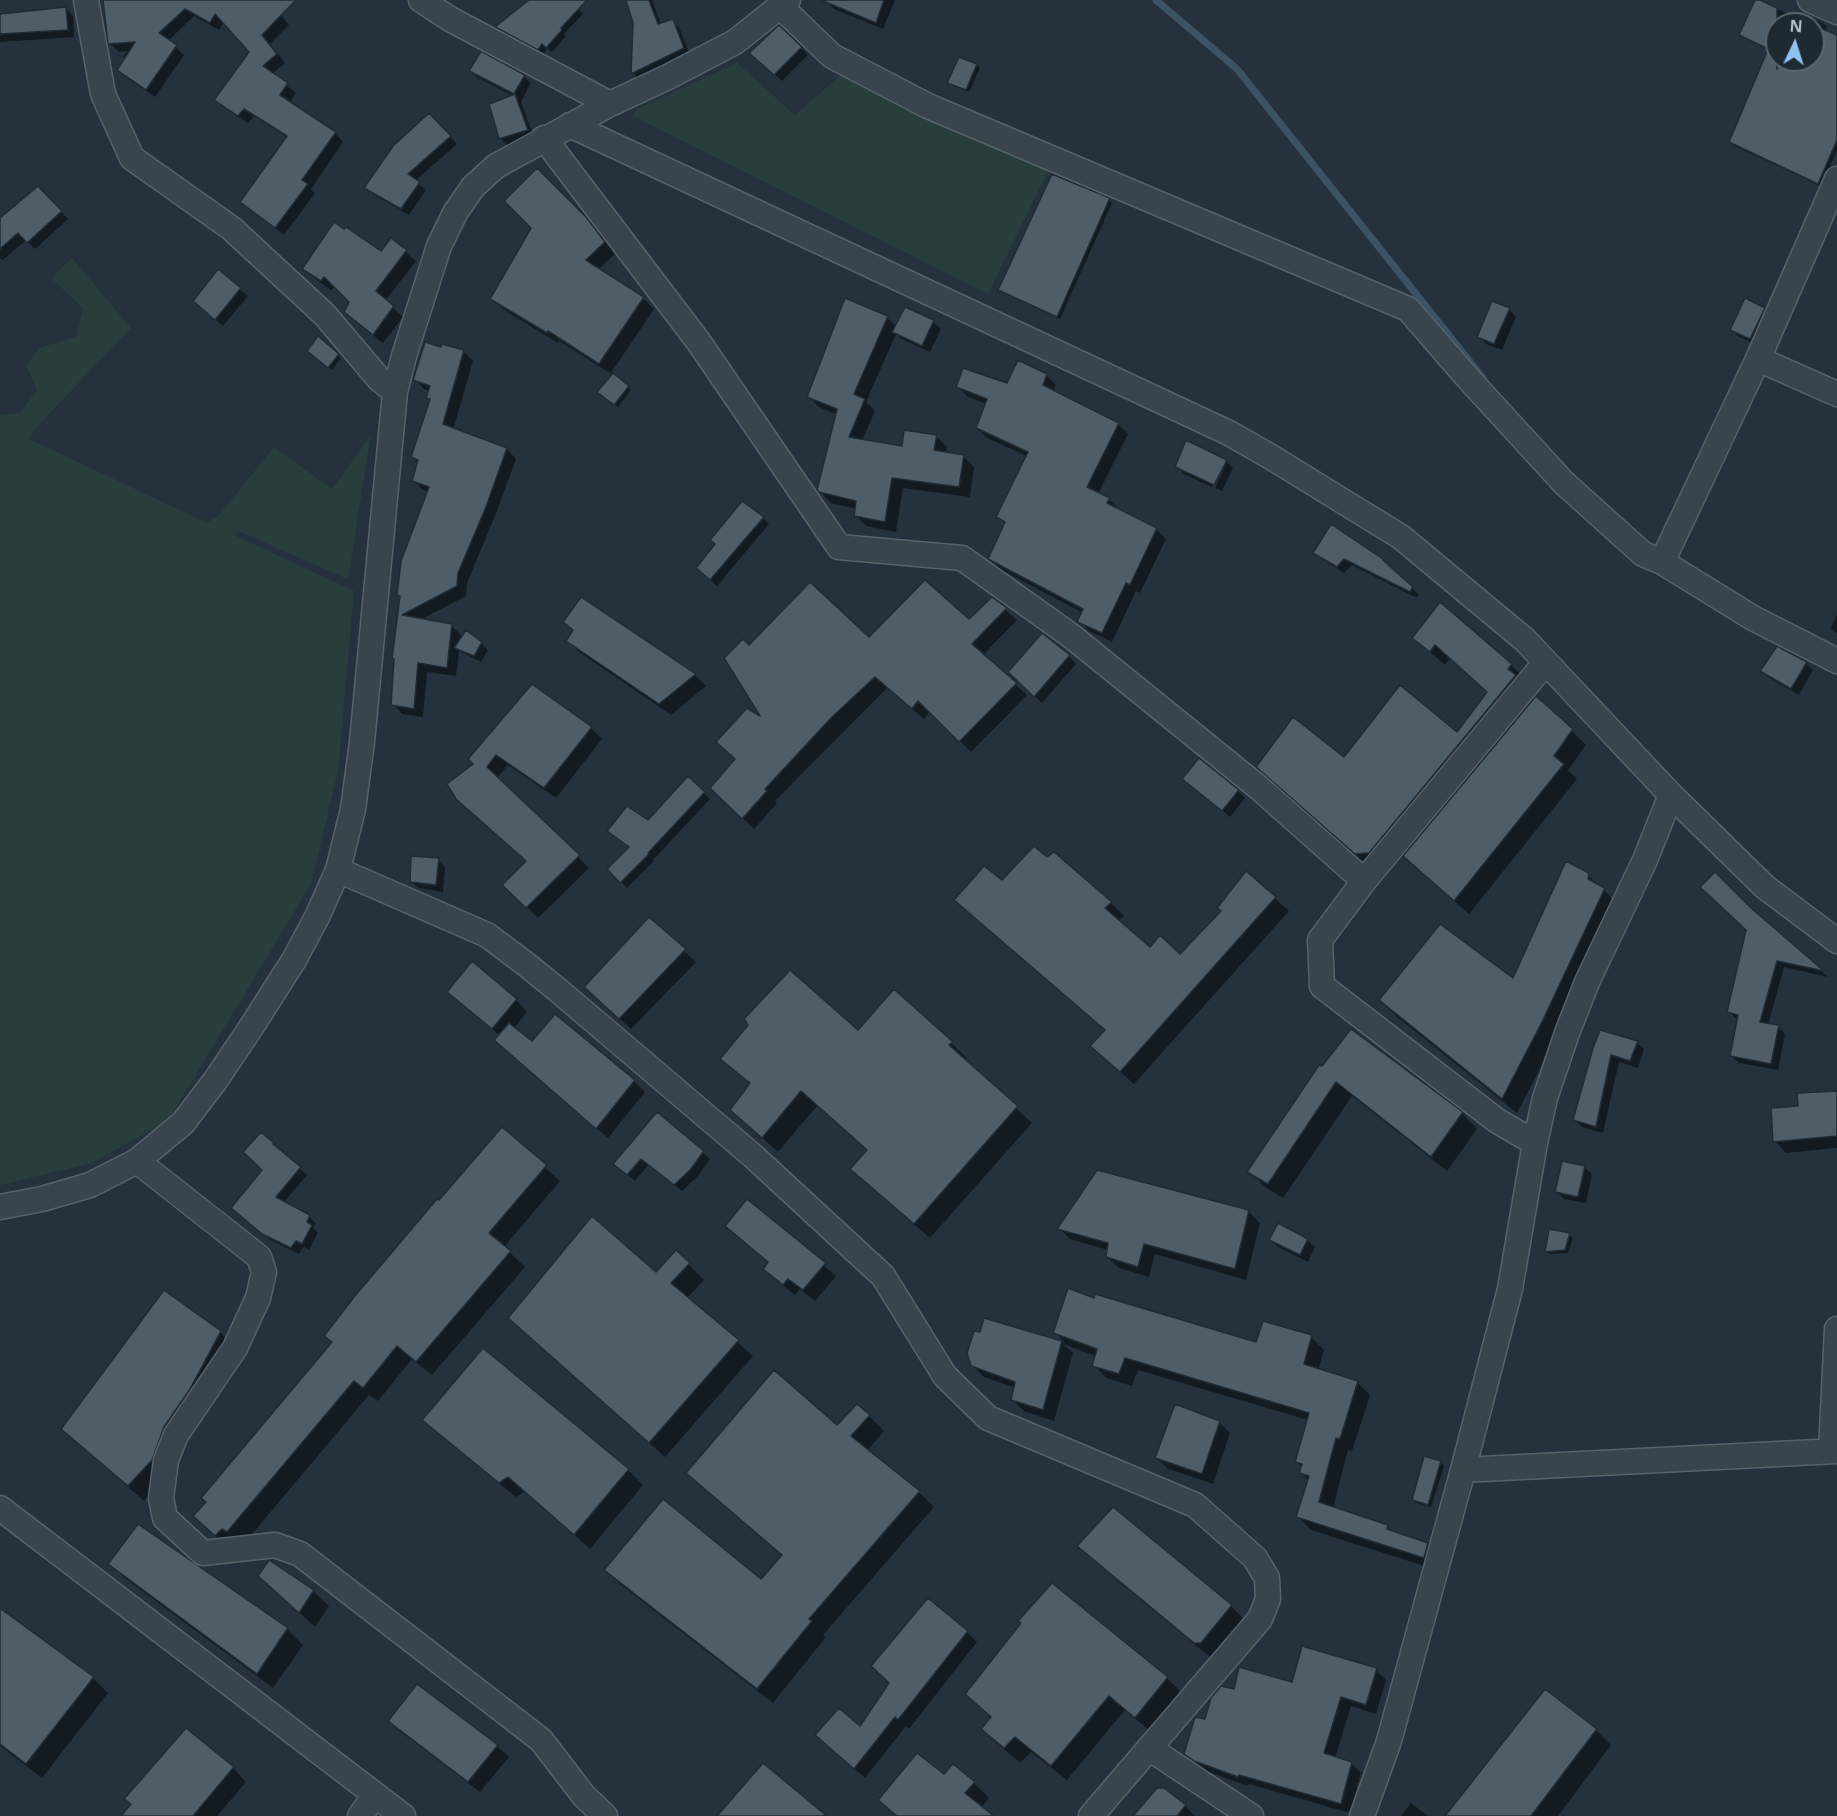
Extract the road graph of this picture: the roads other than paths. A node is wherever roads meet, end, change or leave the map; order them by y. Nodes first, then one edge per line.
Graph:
1 (86, 0) edge
2 (421, 0) edge
3 (1810, 0) edge
4 (785, 4) edge
5 (1837, 12) edge
6 (610, 104) junction
7 (570, 125) junction
8 (544, 138) junction
9 (1837, 179) edge
10 (1758, 359) junction
11 (395, 392) junction
12 (1837, 394) edge
13 (1666, 555) junction
14 (1837, 661) edge
15 (1545, 663) junction
16 (1671, 795) junction
17 (338, 870) junction
18 (1364, 881) junction
19 (1837, 942) edge
20 (1535, 1143) junction
21 (137, 1161) junction
22 (0, 1207) edge
23 (1837, 1329) edge
24 (1834, 1451) edge
25 (1463, 1470) junction
26 (0, 1508) edge
27 (1149, 1748) junction
28 (375, 1795) junction
29 (360, 1816) edge
30 (404, 1816) edge
31 (605, 1816) edge
32 (1091, 1816) edge
33 (1251, 1816) edge
34 (1362, 1816) edge

1 - 11 street
2 - 6 street
3 - 5 street
4 - 6 street
4 - 13 street
6 - 7 street
7 - 8 street
7 - 15 street
8 - 11 street
8 - 18 street
9 - 10 street
10 - 12 street
10 - 13 street
11 - 17 street
13 - 14 street
15 - 16 street
15 - 18 street
16 - 19 street
16 - 20 street
17 - 21 street
17 - 27 street
18 - 20 street
20 - 25 street
21 - 22 street
21 - 31 street
23 - 24 street
24 - 25 street
25 - 34 street
26 - 28 street
27 - 32 street
27 - 33 street
28 - 29 street
28 - 30 street

